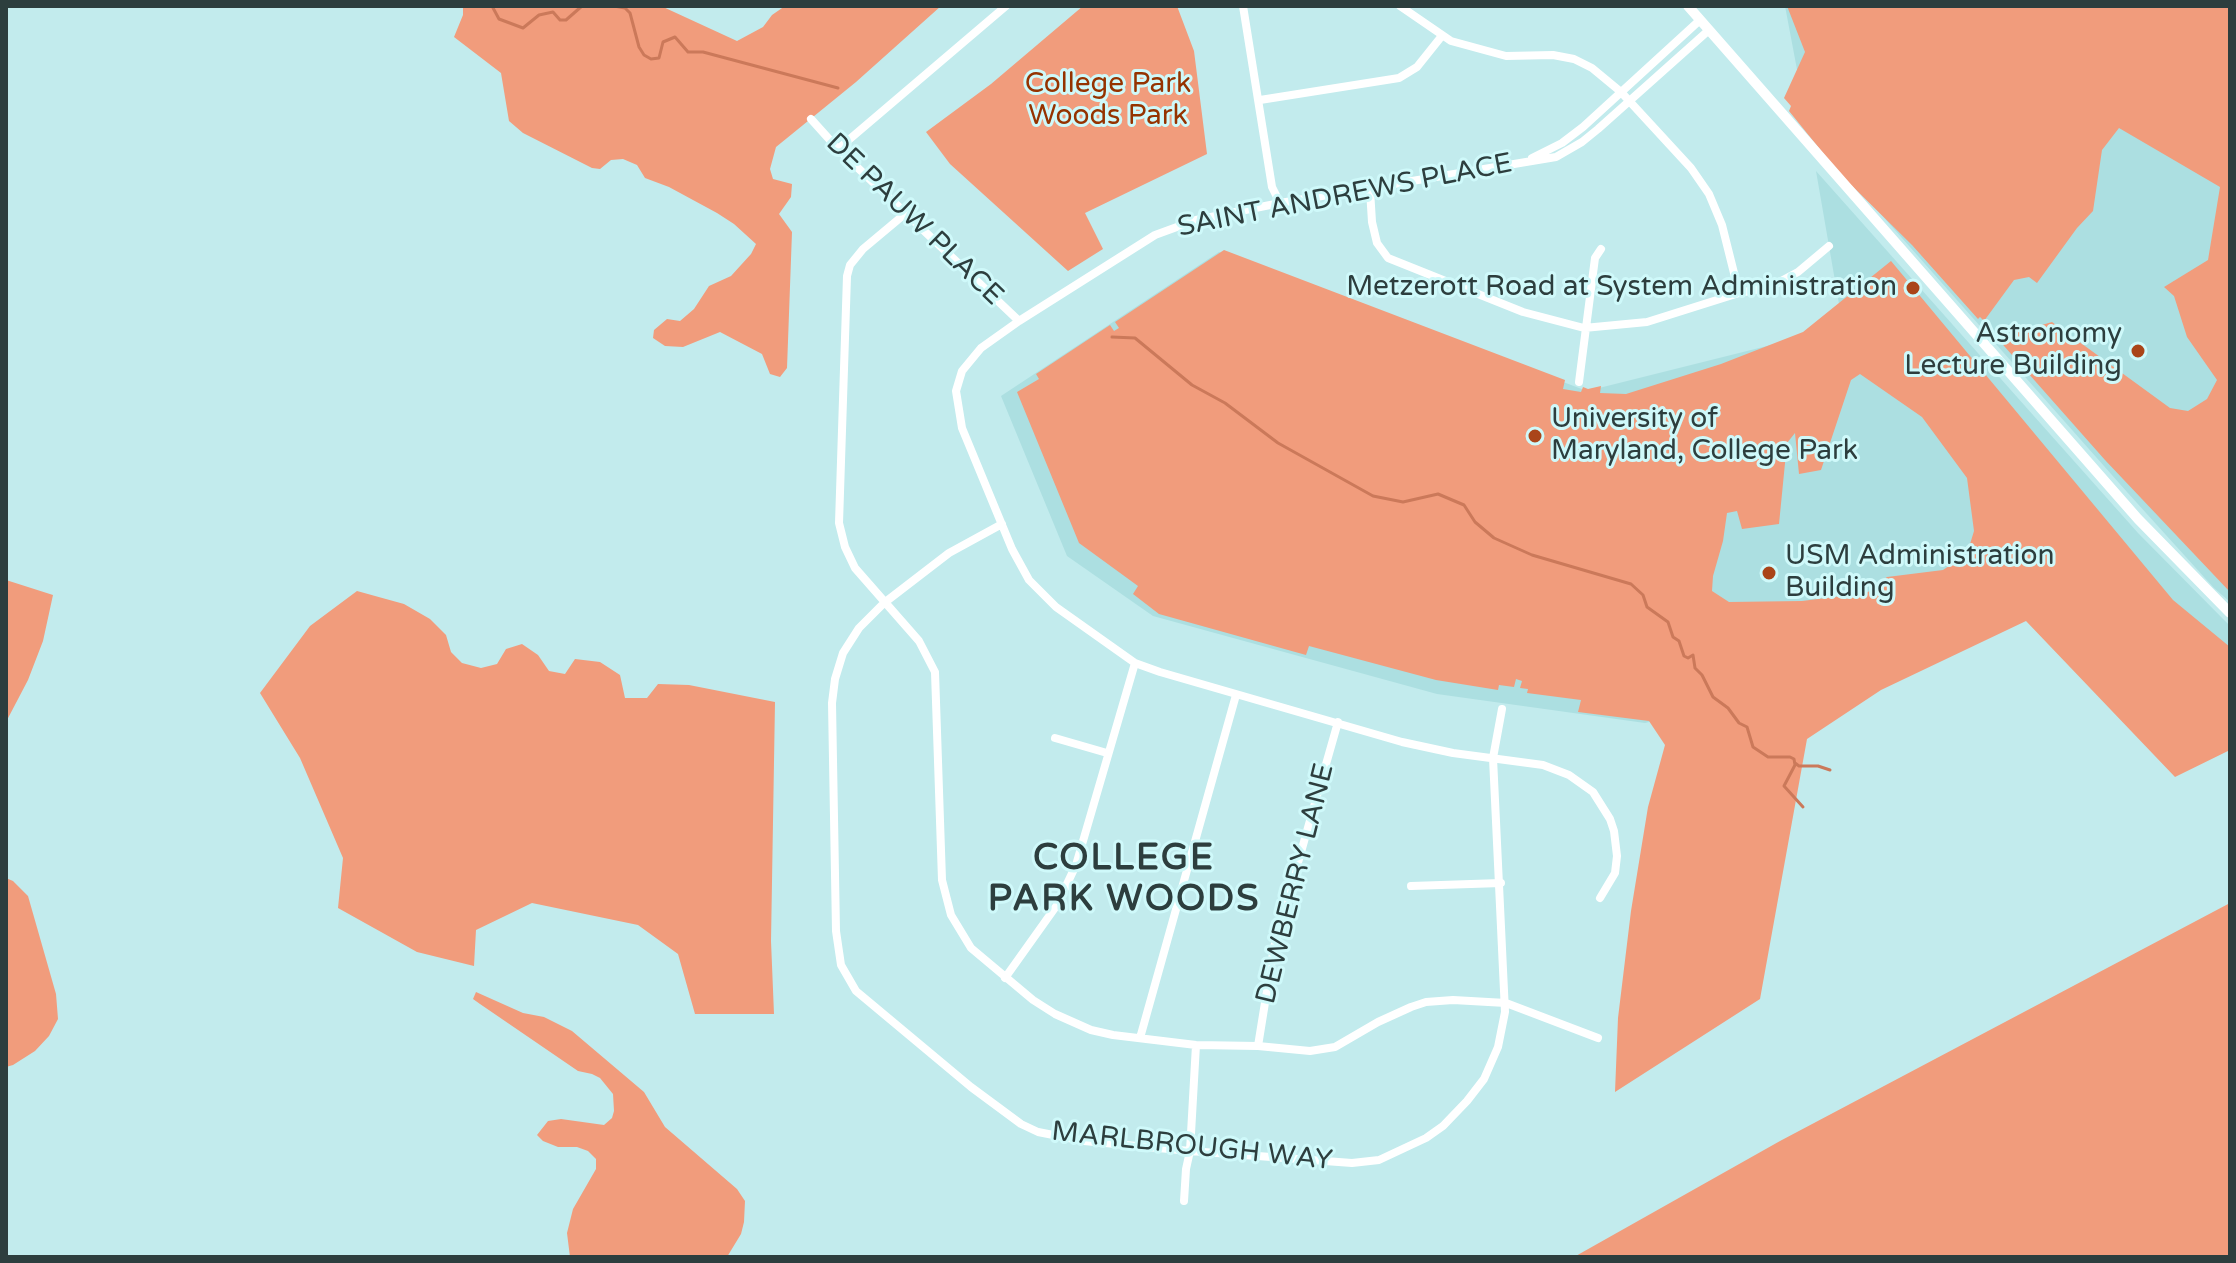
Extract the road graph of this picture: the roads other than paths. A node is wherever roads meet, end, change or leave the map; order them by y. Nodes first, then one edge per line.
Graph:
1 (1006, 6) edge
2 (1243, 6) edge
3 (1400, 6) edge
4 (1688, 6) edge
5 (1700, 20) junction
6 (1709, 30) junction
7 (1441, 37) junction
8 (1621, 92) junction
9 (1260, 100) junction
10 (1630, 100) junction
11 (811, 119) dead end
12 (838, 149) junction
13 (1528, 160) junction
14 (1370, 190) junction
15 (1280, 203) junction
16 (906, 213) junction
17 (1829, 246) dead end
18 (1601, 249) dead end
19 (1739, 293) junction
20 (1019, 321) junction
21 (1584, 328) junction
22 (1579, 382) dead end
23 (1002, 524) junction
24 (884, 603) junction
25 (2230, 613) edge
26 (1135, 663) junction
27 (1236, 695) junction
28 (1502, 709) dead end
29 (1338, 722) junction
30 (1055, 738) dead end
31 (1107, 753) junction
32 (1493, 758) junction
33 (1501, 883) junction
34 (1411, 886) dead end
35 (1600, 898) dead end
36 (1005, 978) junction
37 (1506, 1003) junction
38 (1140, 1038) junction
39 (1598, 1038) dead end
40 (1196, 1045) junction
41 (1258, 1046) junction
42 (1190, 1151) junction
43 (1184, 1201) dead end

1 - 12 street
2 - 9 street
3 - 7 street
4 - 5 street
5 - 6 street
5 - 8 street, SAINT ANDREWS PLACE
6 - 10 street, SAINT ANDREWS PLACE
6 - 25 street
7 - 8 street
7 - 9 street
8 - 10 street
8 - 13 street, SAINT ANDREWS PLACE
9 - 15 street
10 - 13 street, SAINT ANDREWS PLACE
10 - 19 street
11 - 12 street, DE PAUW PLACE
12 - 16 street, DE PAUW PLACE
13 - 14 street, SAINT ANDREWS PLACE
14 - 15 street, SAINT ANDREWS PLACE
14 - 21 street
15 - 20 street, SAINT ANDREWS PLACE
16 - 20 street, DE PAUW PLACE
16 - 24 street
17 - 19 street
18 - 21 street
19 - 21 street
20 - 23 street, SAINT ANDREWS PLACE
21 - 22 street
23 - 24 street, MARLBROUGH WAY
23 - 26 street, SAINT ANDREWS PLACE
24 - 36 street
24 - 42 street, MARLBROUGH WAY
26 - 27 street, SAINT ANDREWS PLACE
26 - 31 street
27 - 29 street, SAINT ANDREWS PLACE
27 - 38 street
28 - 32 street, MARLBROUGH WAY
29 - 32 street, SAINT ANDREWS PLACE
29 - 41 street, DEWBERRY LANE
30 - 31 street
31 - 36 street
32 - 33 street, MARLBROUGH WAY
32 - 35 street, SAINT ANDREWS PLACE
33 - 34 street
33 - 37 street, MARLBROUGH WAY
36 - 38 street
37 - 39 street
37 - 41 street
37 - 42 street, MARLBROUGH WAY
38 - 40 street
40 - 41 street
40 - 42 street
42 - 43 street

